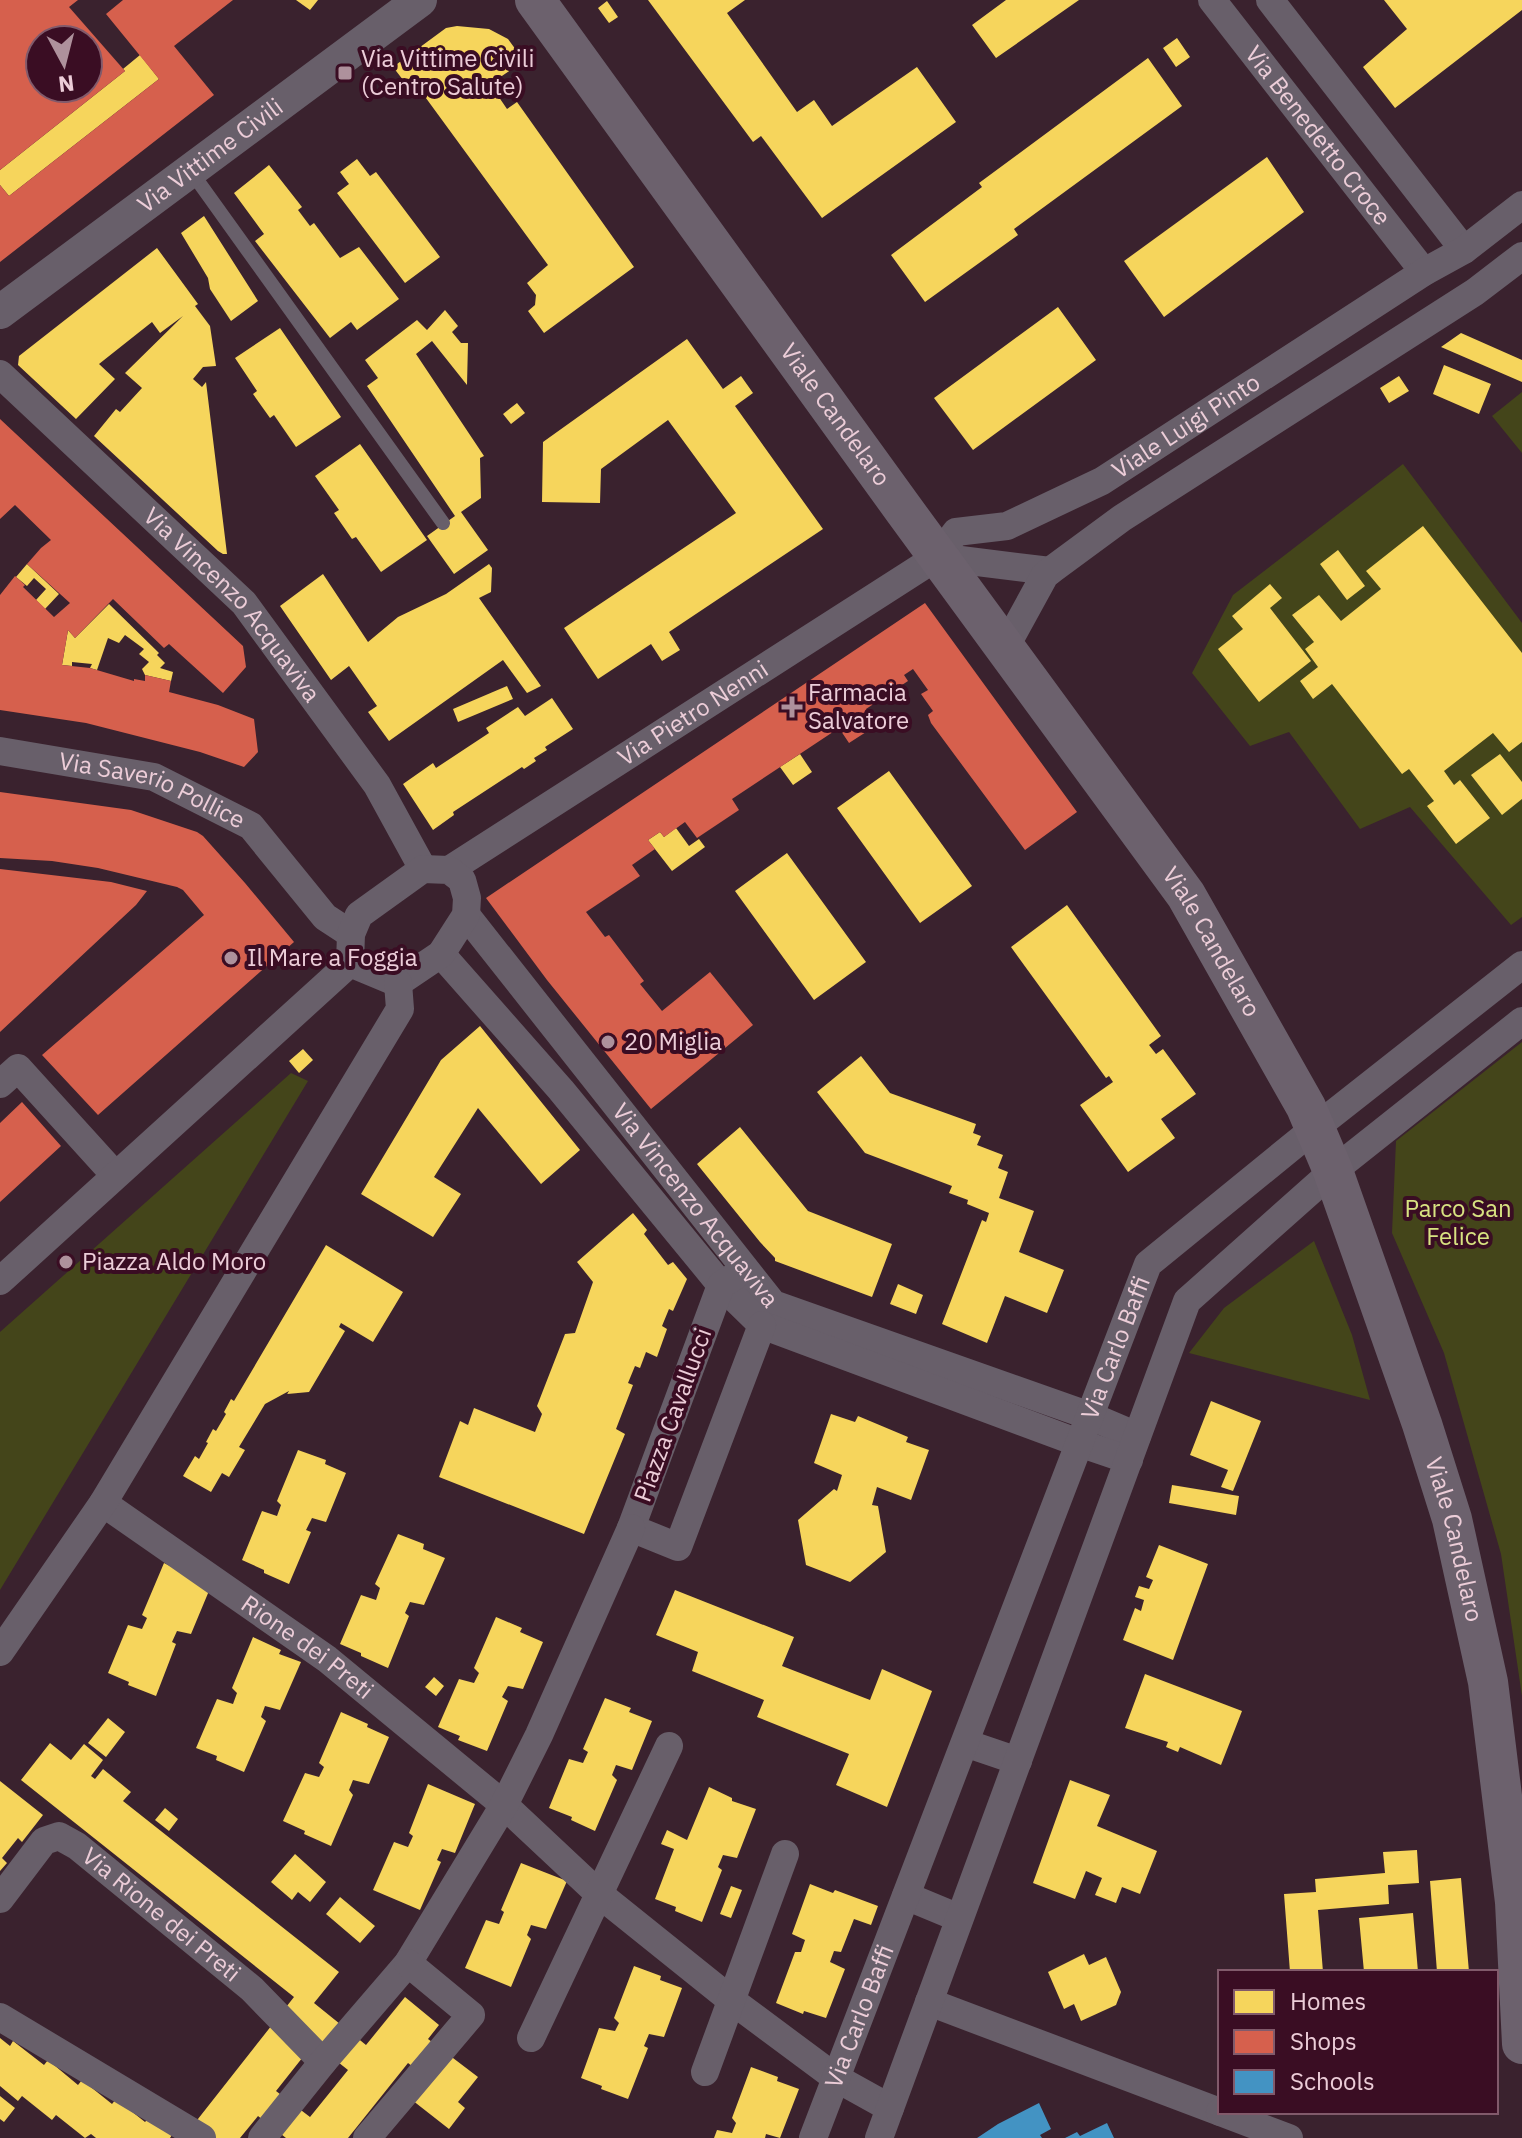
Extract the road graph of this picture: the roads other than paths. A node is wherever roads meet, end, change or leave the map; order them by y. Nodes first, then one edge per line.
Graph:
1 (420, 0) edge
2 (535, 0) edge
3 (1212, 0) edge
4 (1270, 0) edge
5 (190, 170) junction
6 (1522, 205) edge
7 (1464, 250) junction
8 (1522, 256) edge
9 (1424, 272) junction
10 (0, 312) edge
11 (1313, 344) junction
12 (0, 374) edge
13 (1345, 374) junction
14 (443, 523) dead end
15 (937, 557) junction
16 (1050, 571) junction
17 (1005, 648) junction
18 (0, 751) edge
19 (436, 870) junction
20 (466, 915) junction
21 (351, 934) junction
22 (441, 954) junction
23 (350, 963) junction
24 (1522, 965) edge
25 (398, 983) junction
26 (1522, 1021) edge
27 (9, 1076) edge
28 (1315, 1128) junction
29 (1333, 1171) junction
30 (115, 1175) junction
31 (745, 1269) junction
32 (0, 1281) edge
33 (721, 1285) junction
34 (762, 1325) junction
35 (1090, 1416) junction
36 (1079, 1443) junction
37 (1133, 1448) junction
38 (103, 1503) junction
39 (631, 1528) junction
40 (0, 1652) edge
41 (965, 1743) junction
42 (669, 1746) dead end
43 (1018, 1761) junction
44 (504, 1805) junction
45 (785, 1854) dead end
46 (599, 1894) junction
47 (906, 1896) junction
48 (0, 1899) edge
49 (959, 1918) junction
50 (408, 1963) junction
51 (731, 2000) junction
52 (929, 2002) junction
53 (0, 2017) edge
54 (531, 2038) dead end
55 (1522, 2044) edge
56 (323, 2062) junction
57 (705, 2072) dead end
58 (836, 2078) junction
59 (890, 2108) junction
60 (1218, 2111) edge
61 (1225, 2114) edge
62 (202, 2138) edge
63 (262, 2138) edge
64 (367, 2138) edge
65 (813, 2138) edge
66 (879, 2138) edge
67 (1289, 2138) edge

1 - 5 street, Via Vittime Civili
2 - 15 main road, Viale Candelaro
3 - 9 street, Via Benedetto Croce
4 - 7 street, Via Benedetto Croce
5 - 10 street, Via Vittime Civili
5 - 14 lane
6 - 7 street, Viale Luigi Pinto
7 - 9 street, Viale Luigi Pinto
8 - 13 street, Viale Luigi Pinto
9 - 11 street, Viale Luigi Pinto
11 - 13 street
11 - 15 street, Viale Luigi Pinto
12 - 19 street, Via Vincenzo Acquaviva
13 - 16 street, Viale Luigi Pinto
15 - 16 street
15 - 17 main road, Viale Candelaro
15 - 19 street, Via Pietro Nenni
16 - 17 street, Viale Luigi Pinto
17 - 28 main road, Viale Candelaro
18 - 21 street, Via Saverio Pollice
19 - 20 street
19 - 21 street
20 - 22 street
20 - 31 street, Via Vincenzo Acquaviva
21 - 23 street
22 - 25 street
22 - 33 street, Via Vincenzo Acquaviva
23 - 25 street
23 - 30 street
24 - 28 street, Via Carlo Baffi
25 - 38 street
26 - 29 street, Via Carlo Baffi
27 - 30 street
28 - 29 main road, Viale Candelaro
28 - 35 street, Via Carlo Baffi
29 - 37 street, Via Carlo Baffi
29 - 55 main road, Viale Candelaro
30 - 32 street
31 - 33 street
31 - 35 street, Via Vincenzo Acquaviva
33 - 34 street, Via Vincenzo Acquaviva
33 - 39 street, Piazza Cavallucci
34 - 36 street, Via Vincenzo Acquaviva
34 - 39 street, Piazza Cavallucci
35 - 36 street, Via Carlo Baffi
35 - 37 street, Via Vincenzo Acquaviva
36 - 37 street, Via Vincenzo Acquaviva
36 - 41 street, Via Carlo Baffi
37 - 43 street, Via Carlo Baffi
38 - 40 street
38 - 44 street, Rione dei Preti
39 - 44 street
41 - 43 street
41 - 47 street, Via Carlo Baffi
42 - 46 street
43 - 49 street, Via Carlo Baffi
44 - 46 street, Rione dei Preti
44 - 50 street
45 - 51 street
46 - 51 street, Rione dei Preti
46 - 54 street
47 - 49 street
47 - 58 street, Via Carlo Baffi
48 - 56 street, Via Rione dei Preti
49 - 52 street, Via Carlo Baffi
50 - 56 street
50 - 64 street
51 - 57 street
51 - 58 street, Rione dei Preti
52 - 59 street, Via Carlo Baffi
52 - 60 street
53 - 62 street
56 - 63 street
58 - 59 street, Rione dei Preti
58 - 65 street, Via Carlo Baffi
59 - 66 street, Via Carlo Baffi
61 - 67 street

